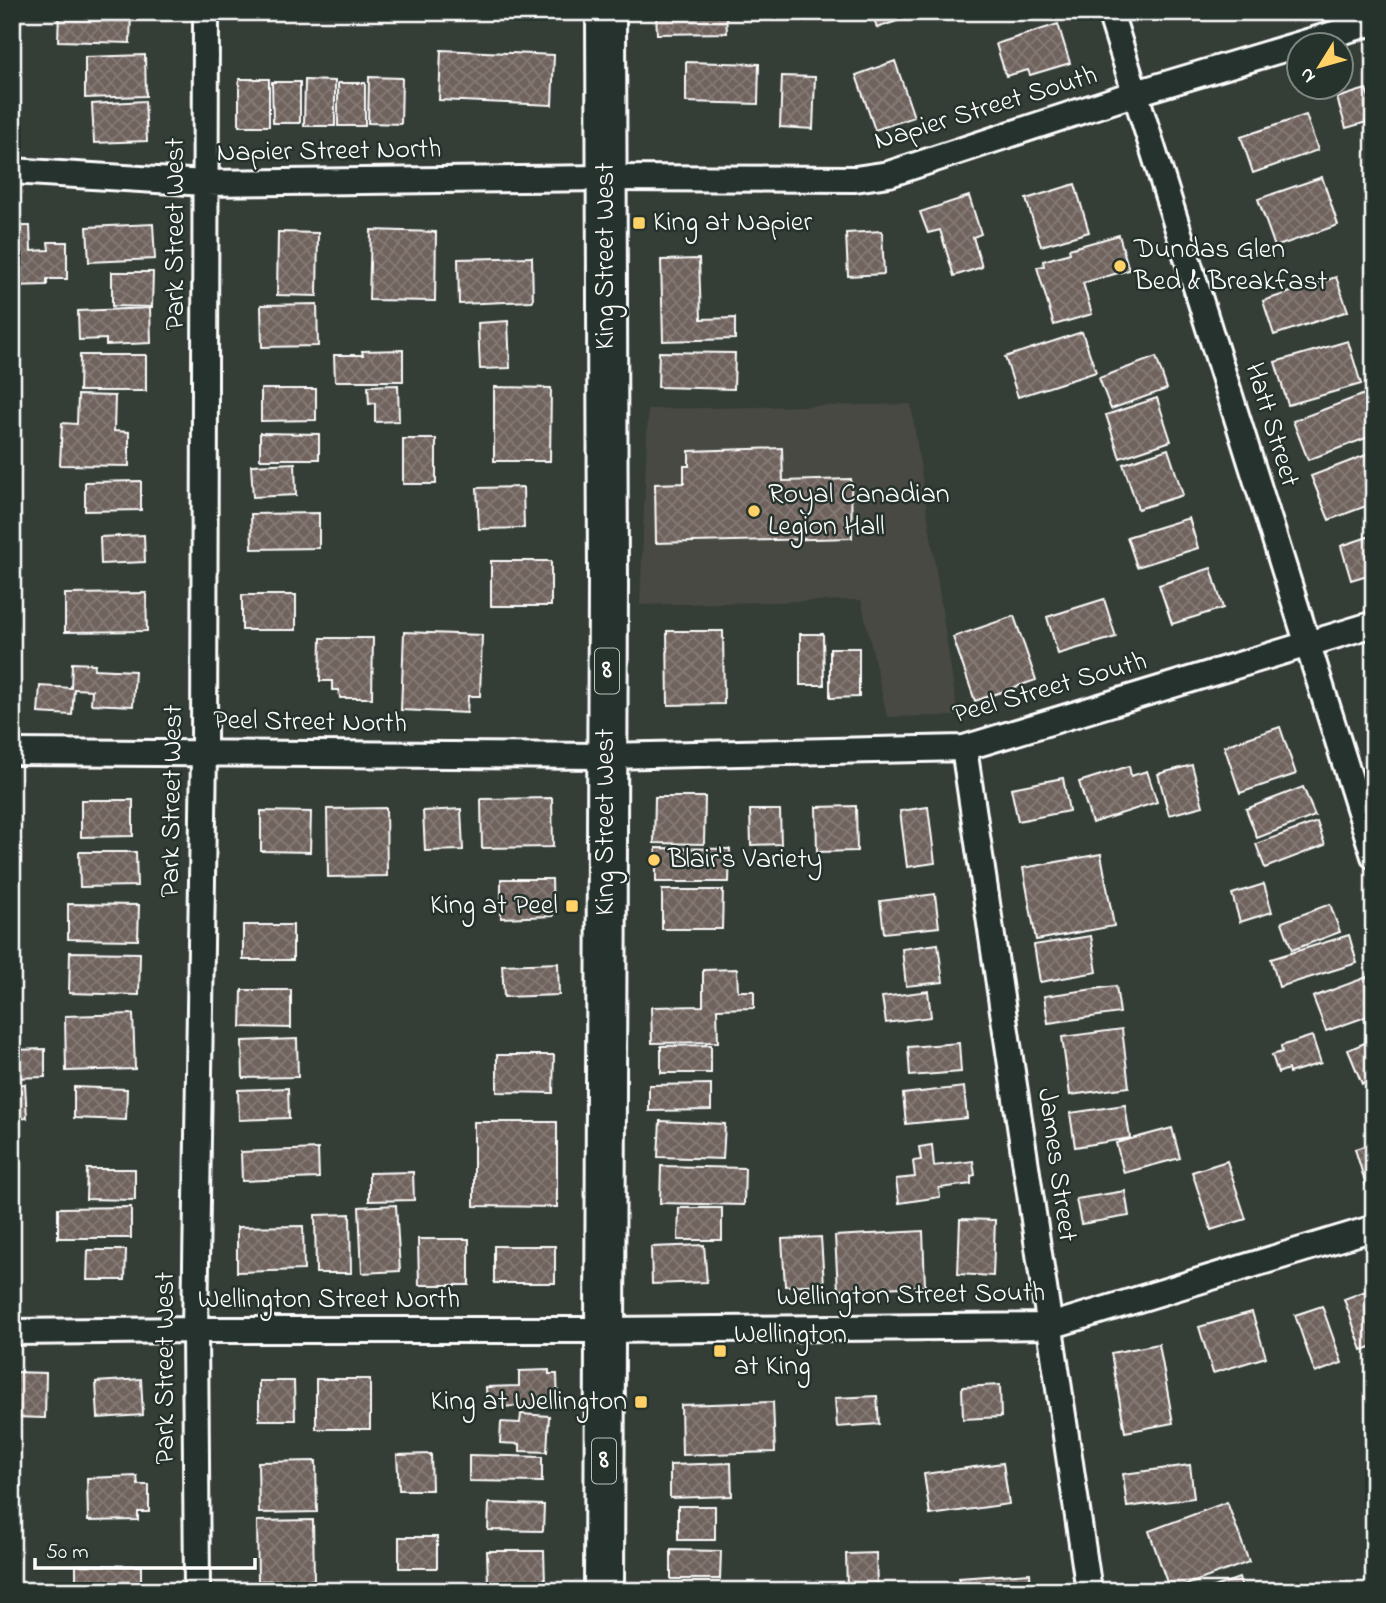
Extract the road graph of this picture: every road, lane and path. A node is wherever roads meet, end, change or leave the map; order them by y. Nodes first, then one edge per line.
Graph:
1 (205, 12) edge
2 (606, 12) edge
3 (1110, 12) edge
4 (1374, 22) edge
5 (1136, 93) junction
6 (12, 171) edge
7 (605, 178) junction
8 (205, 183) junction
9 (1374, 624) edge
10 (1308, 644) junction
11 (964, 748) junction
12 (12, 752) edge
13 (204, 752) junction
14 (606, 757) junction
15 (1374, 856) edge
16 (1374, 1228) edge
17 (1050, 1326) junction
18 (195, 1329) junction
19 (604, 1331) junction
20 (12, 1332) edge
21 (197, 1591) edge
22 (604, 1591) edge
23 (1089, 1591) edge

1 - 8 street, Park Street West
2 - 7 main road, King Street West / 8
3 - 5 street, Hatt Street
4 - 5 street, Napier Street South
5 - 7 street, Napier Street South
5 - 10 street, Hatt Street
6 - 8 street, Napier Street North
7 - 8 street, Napier Street North
7 - 14 main road, King Street West / 8
8 - 13 street, Park Street West
9 - 10 street, Peel Street South
10 - 11 street, Peel Street South
10 - 15 street, Hatt Street
11 - 14 street, Peel Street South
11 - 17 street, James Street
12 - 13 street, Peel Street North
13 - 14 street, Peel Street North
13 - 18 street, Park Street West
14 - 19 main road, King Street West / 8
16 - 17 street, Wellington Street South
17 - 19 street, Wellington Street South
17 - 23 street, James Street
18 - 19 street, Wellington Street North
18 - 20 street, Wellington Street North
18 - 21 street, Park Street West
19 - 22 main road, King Street West / 8

